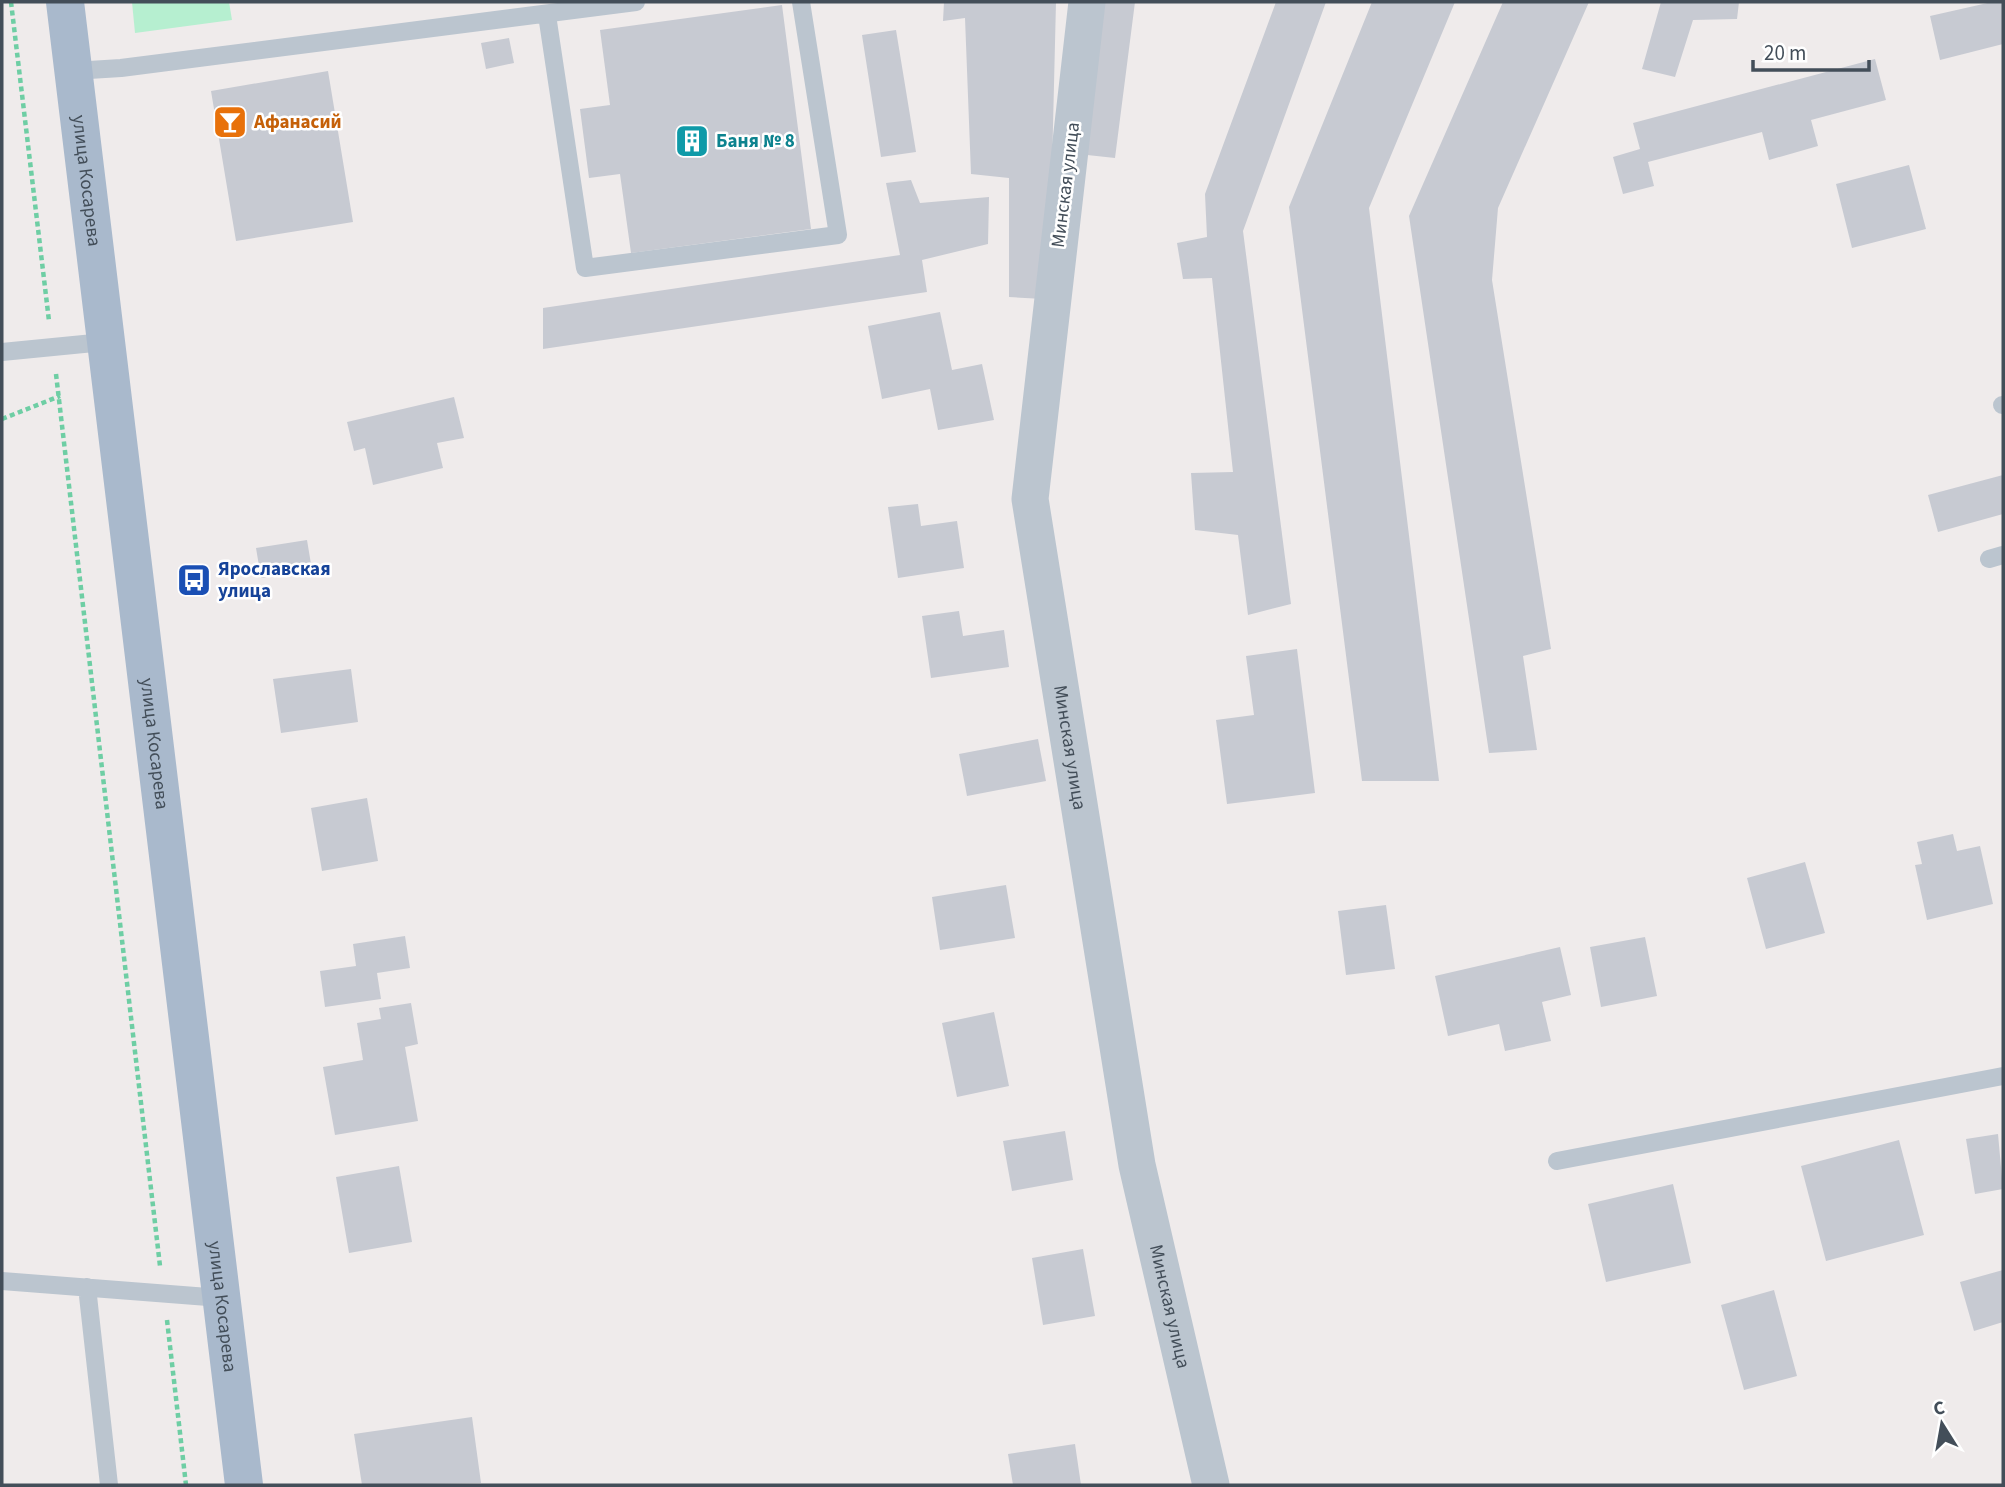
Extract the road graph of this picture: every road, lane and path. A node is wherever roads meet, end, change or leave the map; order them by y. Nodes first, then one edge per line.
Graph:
1 (11, 2) edge
2 (65, 2) edge
3 (636, 2) edge
4 (801, 2) edge
5 (1087, 2) edge
6 (547, 15) junction
7 (73, 71) junction
8 (104, 342) junction
9 (52, 347) junction
10 (2, 352) edge
11 (60, 396) junction
12 (2, 419) edge
13 (2003, 1076) edge
14 (1557, 1161) dead end
15 (2, 1281) edge
16 (87, 1287) junction
17 (164, 1294) junction
18 (221, 1298) junction
19 (108, 1485) edge
20 (186, 1485) edge
21 (244, 1485) edge
22 (1211, 1485) edge

1 - 9 path
2 - 7 main road, улица Косарева
3 - 6 lane
4 - 6 lane
5 - 22 street, Минская улица
6 - 7 lane
7 - 8 main road, улица Косарева
8 - 9 lane
8 - 18 main road, улица Косарева
9 - 10 lane
9 - 11 path
11 - 12 path
11 - 17 path
13 - 14 lane
15 - 16 lane
16 - 17 lane
16 - 19 lane
17 - 18 lane
17 - 20 path
18 - 21 main road, улица Косарева

